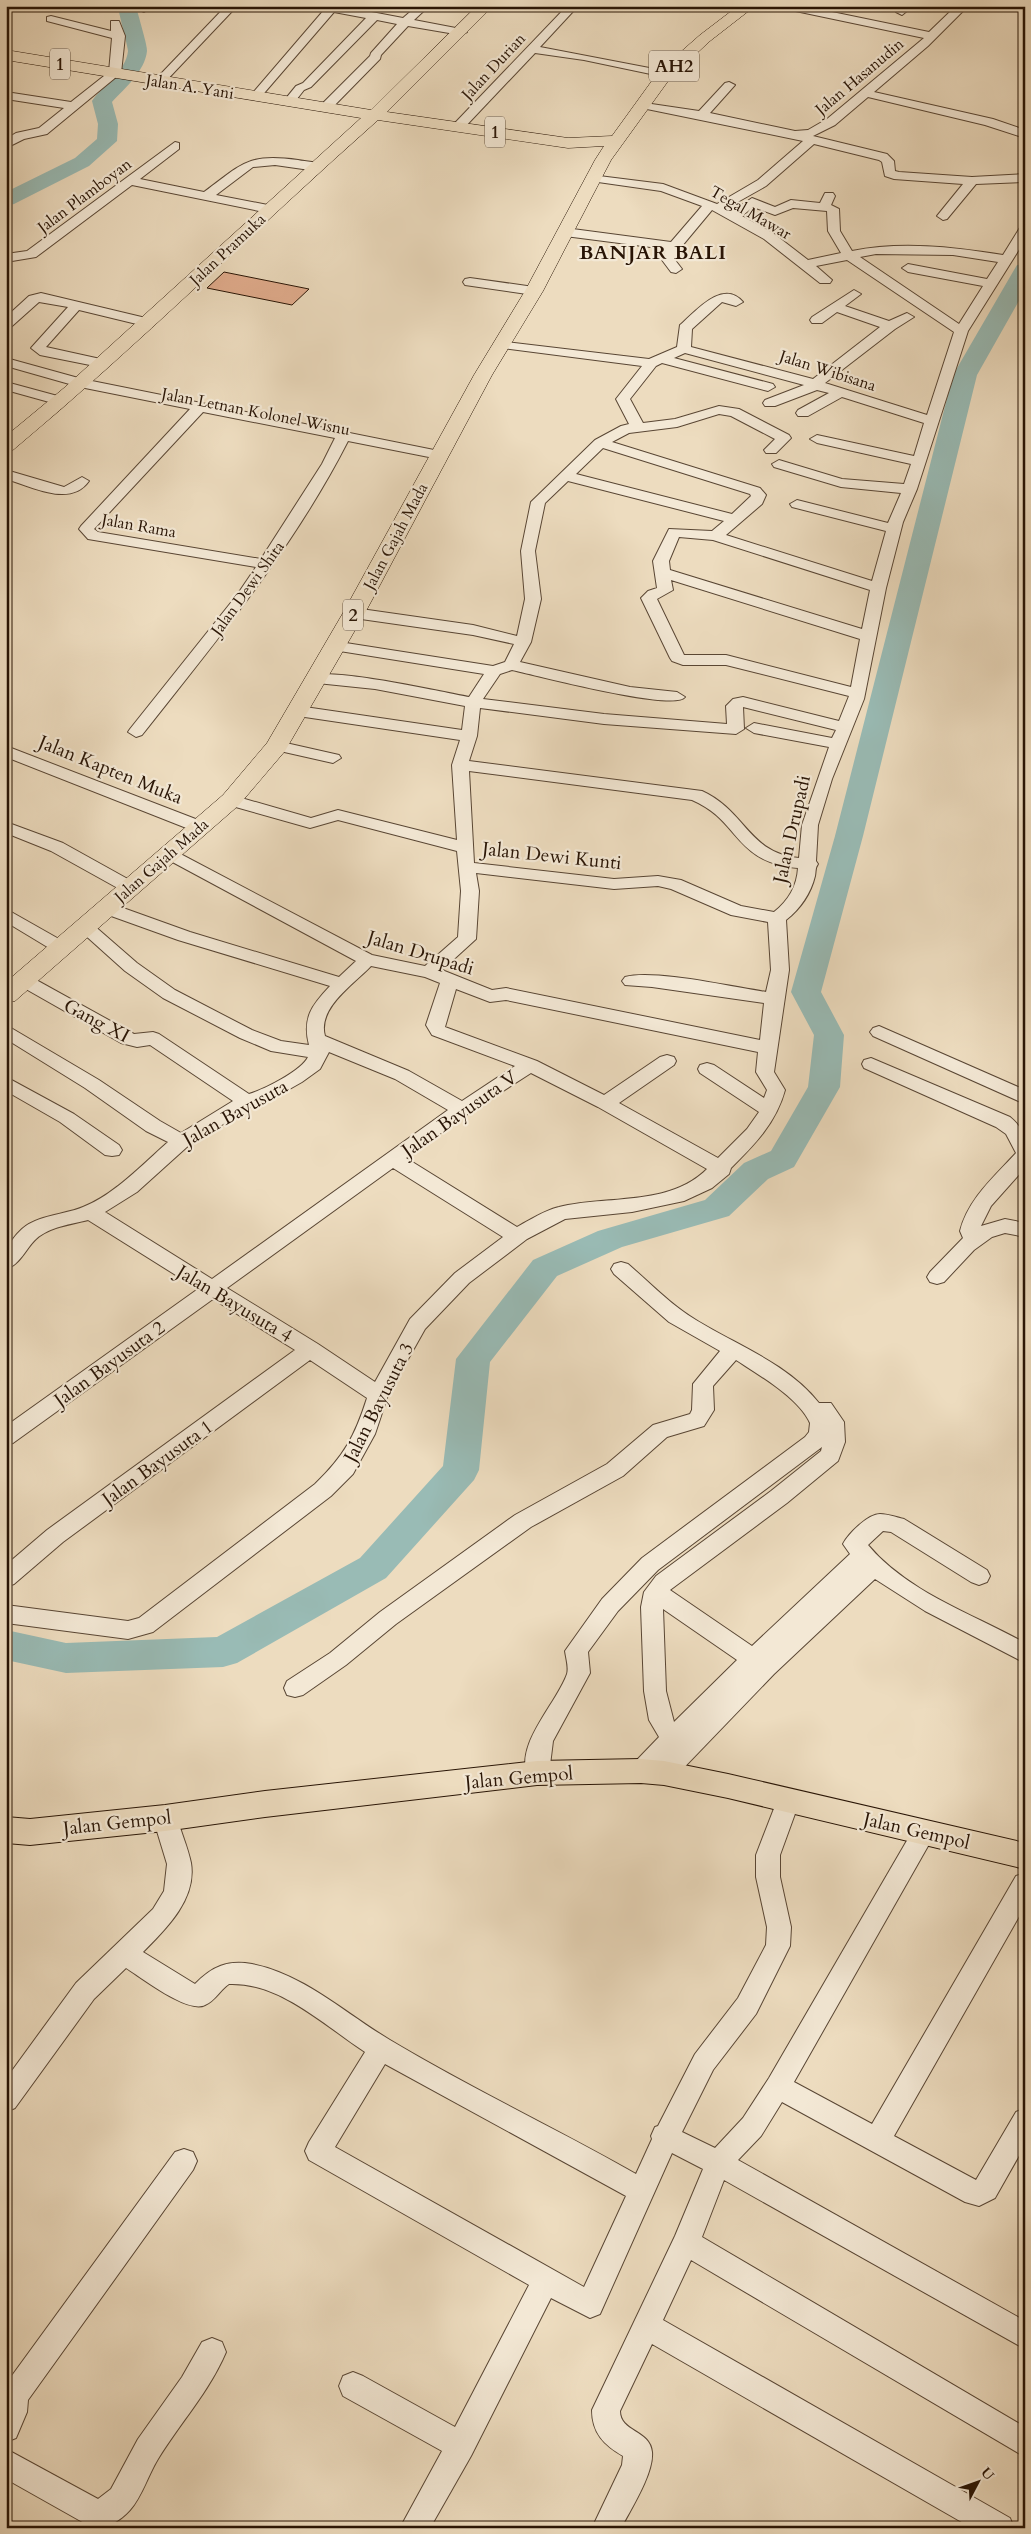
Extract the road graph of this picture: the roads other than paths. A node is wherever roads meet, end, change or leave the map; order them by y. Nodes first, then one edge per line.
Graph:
1 (232, 6) edge
2 (424, 6) edge
3 (486, 6) edge
4 (573, 6) edge
5 (748, 6) edge
6 (786, 6) edge
7 (963, 6) edge
8 (328, 7) edge
9 (373, 13) edge
10 (51, 19) dead end
11 (406, 22) junction
12 (114, 23) dead end
13 (461, 32) junction
14 (119, 36) junction
15 (930, 36) junction
16 (531, 48) junction
17 (6, 55) edge
18 (116, 74) junction
19 (664, 74) junction
20 (160, 81) junction
21 (729, 85) dead end
22 (864, 93) junction
23 (6, 95) edge
24 (255, 97) junction
25 (289, 102) junction
26 (642, 104) junction
27 (73, 106) junction
28 (325, 108) junction
29 (374, 114) junction
30 (702, 114) junction
31 (458, 127) junction
32 (6, 134) edge
33 (1025, 134) edge
34 (795, 135) junction
35 (20, 136) junction
36 (616, 140) junction
37 (811, 140) junction
38 (568, 143) junction
39 (6, 144) edge
40 (175, 146) dead end
41 (317, 167) junction
42 (599, 169) junction
43 (1025, 178) edge
44 (130, 181) junction
45 (972, 181) junction
46 (208, 195) junction
47 (713, 207) junction
48 (269, 209) junction
49 (732, 216) junction
50 (943, 216) dead end
51 (1025, 229) edge
52 (565, 232) junction
53 (674, 246) junction
54 (848, 255) junction
55 (6, 258) edge
56 (1006, 259) junction
57 (804, 265) junction
58 (908, 268) dead end
59 (676, 269) dead end
60 (825, 280) dead end
61 (470, 282) dead end
62 (992, 284) junction
63 (534, 292) junction
64 (854, 294) dead end
65 (736, 302) dead end
66 (77, 305) junction
67 (835, 307) junction
68 (907, 317) dead end
69 (817, 320) dead end
70 (145, 322) junction
71 (6, 324) edge
72 (890, 326) junction
73 (961, 331) junction
74 (503, 344) junction
75 (684, 349) junction
76 (656, 361) junction
77 (6, 362) edge
78 (100, 363) junction
79 (815, 384) junction
80 (6, 386) edge
81 (768, 387) dead end
82 (70, 392) junction
83 (839, 393) junction
84 (770, 403) dead end
85 (196, 412) junction
86 (803, 413) dead end
87 (931, 421) junction
88 (638, 427) junction
89 (817, 439) dead end
90 (340, 440) junction
91 (600, 443) junction
92 (6, 446) edge
93 (771, 450) dead end
94 (437, 459) junction
95 (919, 461) junction
96 (780, 464) dead end
97 (6, 474) edge
98 (566, 476) junction
99 (82, 481) dead end
100 (910, 489) junction
101 (797, 504) dead end
102 (736, 520) junction
103 (895, 529) junction
104 (714, 536) junction
105 (266, 564) junction
106 (661, 572) junction
107 (878, 588) junction
108 (354, 613) junction
109 (868, 636) junction
110 (524, 642) junction
111 (333, 646) junction
112 (511, 666) junction
113 (494, 672) junction
114 (317, 678) junction
115 (857, 693) junction
116 (677, 697) dead end
117 (473, 702) junction
118 (298, 711) junction
119 (844, 727) junction
120 (754, 728) dead end
121 (136, 732) dead end
122 (469, 736) junction
123 (837, 744) junction
124 (277, 746) junction
125 (6, 751) edge
126 (333, 758) dead end
127 (460, 765) junction
128 (231, 800) junction
129 (6, 827) edge
130 (200, 827) junction
131 (466, 848) junction
132 (171, 854) junction
133 (809, 864) junction
134 (466, 867) junction
135 (129, 887) junction
136 (106, 908) junction
137 (6, 914) edge
138 (777, 918) junction
139 (85, 927) junction
140 (60, 947) junction
141 (367, 960) junction
142 (430, 972) junction
143 (23, 980) junction
144 (450, 981) junction
145 (631, 981) dead end
146 (342, 984) junction
147 (6, 995) edge
148 (774, 999) junction
149 (6, 1030) edge
150 (879, 1032) dead end
151 (319, 1046) junction
152 (767, 1048) junction
153 (668, 1061) dead end
154 (871, 1064) dead end
155 (530, 1065) junction
156 (707, 1069) dead end
157 (6, 1083) edge
158 (1025, 1098) edge
159 (247, 1101) junction
160 (605, 1103) junction
161 (462, 1109) junction
162 (770, 1110) junction
163 (181, 1141) junction
164 (112, 1150) dead end
165 (1024, 1156) edge
166 (393, 1159) junction
167 (722, 1169) junction
168 (90, 1212) junction
169 (1025, 1230) edge
170 (517, 1236) junction
171 (975, 1241) junction
172 (6, 1262) edge
173 (621, 1269) dead end
174 (937, 1277) dead end
175 (212, 1290) junction
176 (311, 1349) junction
177 (734, 1349) junction
178 (791, 1372) dead end
179 (378, 1395) junction
180 (6, 1437) edge
181 (868, 1561) junction
182 (979, 1576) dead end
183 (6, 1578) edge
184 (656, 1592) junction
185 (6, 1614) edge
186 (1025, 1654) edge
187 (759, 1663) junction
188 (295, 1688) dead end
189 (672, 1739) junction
190 (653, 1772) junction
191 (537, 1773) junction
192 (788, 1800) junction
193 (165, 1818) junction
194 (6, 1830) edge
195 (924, 1832) junction
196 (1025, 1856) edge
197 (1025, 1883) edge
198 (124, 1953) junction
199 (380, 2048) junction
200 (778, 2086) junction
201 (6, 2100) edge
202 (1025, 2120) edge
203 (664, 2136) junction
204 (877, 2140) junction
205 (184, 2161) dead end
206 (718, 2163) junction
207 (640, 2190) junction
208 (686, 2242) junction
209 (546, 2280) junction
210 (647, 2326) junction
211 (1025, 2336) edge
212 (212, 2352) dead end
213 (353, 2386) dead end
214 (10, 2392) edge
215 (6, 2428) edge
216 (1025, 2443) edge
217 (461, 2446) junction
218 (6, 2463) edge
219 (414, 2528) edge
220 (606, 2528) edge
221 (1000, 2528) edge

1 - 20 street
2 - 11 street
3 - 13 highway, Jalan Pramuka
4 - 16 street, Jalan Durian
5 - 19 highway, AH2
6 - 15 street
7 - 15 street, Jalan Hasanudin
8 - 9 street
8 - 24 street
9 - 11 street
9 - 25 street
10 - 14 street
11 - 13 street
11 - 28 street
12 - 14 street
13 - 29 highway, Jalan Pramuka
14 - 18 street
15 - 22 street, Jalan Hasanudin
16 - 19 street
16 - 31 street, Jalan Durian
17 - 18 highway, Jalan A. Yani / 1
18 - 20 highway, Jalan A. Yani / 1
18 - 27 street
19 - 26 highway, AH2
20 - 24 highway, Jalan A. Yani / 1
21 - 30 street
22 - 33 street
22 - 34 street, Jalan Hasanudin
23 - 27 street
24 - 25 highway, Jalan A. Yani / 1
25 - 28 highway, Jalan A. Yani / 1
26 - 30 street, Jalan Hasanudin
26 - 36 highway, AH2
27 - 35 street
28 - 29 highway, Jalan A. Yani / 1
29 - 31 highway, 1
29 - 41 highway, Jalan Pramuka
30 - 34 street, Jalan Hasanudin
31 - 38 highway, 1
32 - 35 street
34 - 37 street
35 - 39 street
36 - 38 highway, 1
36 - 42 highway, 2
37 - 45 street
37 - 47 street
38 - 42 highway
40 - 44 street, Jalan Plamboyan
41 - 46 street
41 - 48 highway, Jalan Pramuka
42 - 47 street, Tegal Mawar
42 - 52 highway, Jalan Gajah Mada / 2
43 - 45 street
44 - 46 street
44 - 55 street, Jalan Plamboyan
45 - 50 street
46 - 48 street
47 - 49 street, Tegal Mawar
47 - 53 street
48 - 70 highway, Jalan Pramuka
49 - 54 street
49 - 57 street, Tegal Mawar
51 - 56 street
52 - 53 street
52 - 63 highway, Jalan Gajah Mada / 2
53 - 59 street
54 - 56 street
54 - 57 street
54 - 73 street
56 - 62 street
57 - 60 street, Tegal Mawar
58 - 62 street
61 - 63 street
62 - 73 street
63 - 74 highway, Jalan Gajah Mada / 2
64 - 67 street
65 - 75 street
66 - 70 street
66 - 71 street
66 - 78 street
67 - 69 street
67 - 72 street
68 - 72 street
70 - 78 highway, Jalan Pramuka
72 - 79 street
73 - 87 street
74 - 76 street
74 - 94 highway, Jalan Gajah Mada / 2
75 - 76 street
75 - 79 street, Jalan Wibisana
76 - 81 street
76 - 88 street
77 - 82 street
78 - 82 highway, Jalan Pramuka
79 - 83 street, Jalan Wibisana
79 - 84 street
80 - 82 street
82 - 85 street, Jalan Letnan Kolonel Wisnu
82 - 92 highway, Jalan Pramuka
83 - 86 street
83 - 87 street, Jalan Wibisana
85 - 90 street, Jalan Letnan Kolonel Wisnu
85 - 105 street, Jalan Rama
87 - 95 street, Jalan Drupadi
88 - 91 street
88 - 93 street
89 - 95 street
90 - 94 street, Jalan Letnan Kolonel Wisnu
90 - 105 street, Jalan Dewi Shita
91 - 98 street
91 - 102 street
94 - 108 highway, Jalan Gajah Mada / 2
95 - 100 street, Jalan Drupadi
96 - 100 street
97 - 99 street
98 - 102 street
98 - 110 street
100 - 103 street, Jalan Drupadi
101 - 103 street
102 - 104 street
103 - 107 street, Jalan Drupadi
104 - 106 street
104 - 107 street
105 - 121 street, Jalan Dewi Shita
106 - 109 street
106 - 115 street
107 - 109 street, Jalan Drupadi
108 - 110 street
108 - 111 highway, Jalan Gajah Mada / 2
109 - 115 street, Jalan Drupadi
110 - 112 street
111 - 113 street
111 - 114 highway, Jalan Gajah Mada / 2
112 - 113 street
112 - 116 street
113 - 117 street, Jalan Dewi Kunti
114 - 117 street
114 - 118 highway, Jalan Gajah Mada / 2
115 - 119 street, Jalan Drupadi
117 - 119 street
117 - 122 street, Jalan Dewi Kunti
118 - 122 street
118 - 124 highway, Jalan Gajah Mada / 2
119 - 123 street, Jalan Drupadi
120 - 123 street
122 - 127 street, Jalan Dewi Kunti
123 - 133 street, Jalan Drupadi
124 - 126 street
124 - 128 highway, Jalan Gajah Mada / 2
125 - 130 street, Jalan Kapten Muka
127 - 131 street, Jalan Dewi Kunti
127 - 133 street
128 - 130 highway, Jalan Gajah Mada / 2
128 - 131 street
129 - 135 street
130 - 132 highway, Jalan Gajah Mada / 2
131 - 134 street, Jalan Dewi Kunti
132 - 135 highway, Jalan Gajah Mada / 2
132 - 141 street, Jalan Drupadi
133 - 138 street, Jalan Drupadi
134 - 138 street, Jalan Dewi Kunti
134 - 142 street, Jalan Dewi Kunti
135 - 136 highway, Jalan Gajah Mada / 2
136 - 139 highway, Jalan Gajah Mada / 2
136 - 146 street
137 - 140 street
138 - 148 street
139 - 140 highway, Jalan Gajah Mada / 2
139 - 151 street
140 - 143 highway, Jalan Gajah Mada / 2
141 - 142 street, Jalan Drupadi
141 - 146 street
142 - 144 street, Jalan Drupadi
143 - 147 highway, Jalan Gajah Mada / 2
143 - 159 street, Gang XI
144 - 152 street, Jalan Drupadi
144 - 155 street
145 - 148 street
146 - 151 street
148 - 152 street
149 - 163 street
150 - 158 street
151 - 159 street, Jalan Bayusuta
151 - 161 street
152 - 162 street
153 - 160 street
154 - 165 street
155 - 160 street, Jalan Bayusuta V
155 - 161 street, Jalan Bayusuta V
156 - 162 street
157 - 164 street
159 - 163 street, Jalan Bayusuta
160 - 167 street, Jalan Bayusuta V
161 - 166 street, Jalan Bayusuta V
162 - 167 street
163 - 168 street, Jalan Bayusuta
165 - 171 street
166 - 170 street
166 - 175 street, Jalan Bayusuta V
167 - 170 street, Jalan Bayusuta 3
168 - 172 street, Jalan Bayusuta
168 - 175 street, Jalan Bayusuta 4
169 - 171 street
170 - 179 street, Jalan Bayusuta 3
171 - 174 street
173 - 177 street
175 - 176 street, Jalan Bayusuta 4
175 - 180 street, Jalan Bayusuta 2
176 - 179 street, Jalan Bayusuta 4
176 - 183 street, Jalan Bayusuta 1
177 - 188 street
177 - 191 street
178 - 184 street
179 - 185 street, Jalan Bayusuta 3
181 - 182 street
181 - 186 street
181 - 187 street
184 - 187 street
184 - 189 street
187 - 189 street
187 - 190 street
189 - 190 street
190 - 191 main road, Jalan Gempol
190 - 192 main road, Jalan Gempol
191 - 193 main road, Jalan Gempol
192 - 195 main road, Jalan Gempol
192 - 203 street
193 - 194 main road, Jalan Gempol
193 - 198 street
195 - 196 main road, Jalan Gempol
195 - 200 street
197 - 204 street
198 - 199 street
198 - 201 street
199 - 207 street
199 - 209 street
200 - 204 street
200 - 206 street
202 - 204 street
203 - 206 street
203 - 207 street
205 - 214 street
206 - 208 street
206 - 211 street
207 - 209 street
208 - 210 street
208 - 216 street
209 - 217 street
210 - 220 street
210 - 221 street
212 - 218 street
213 - 217 street
214 - 215 street
217 - 219 street

